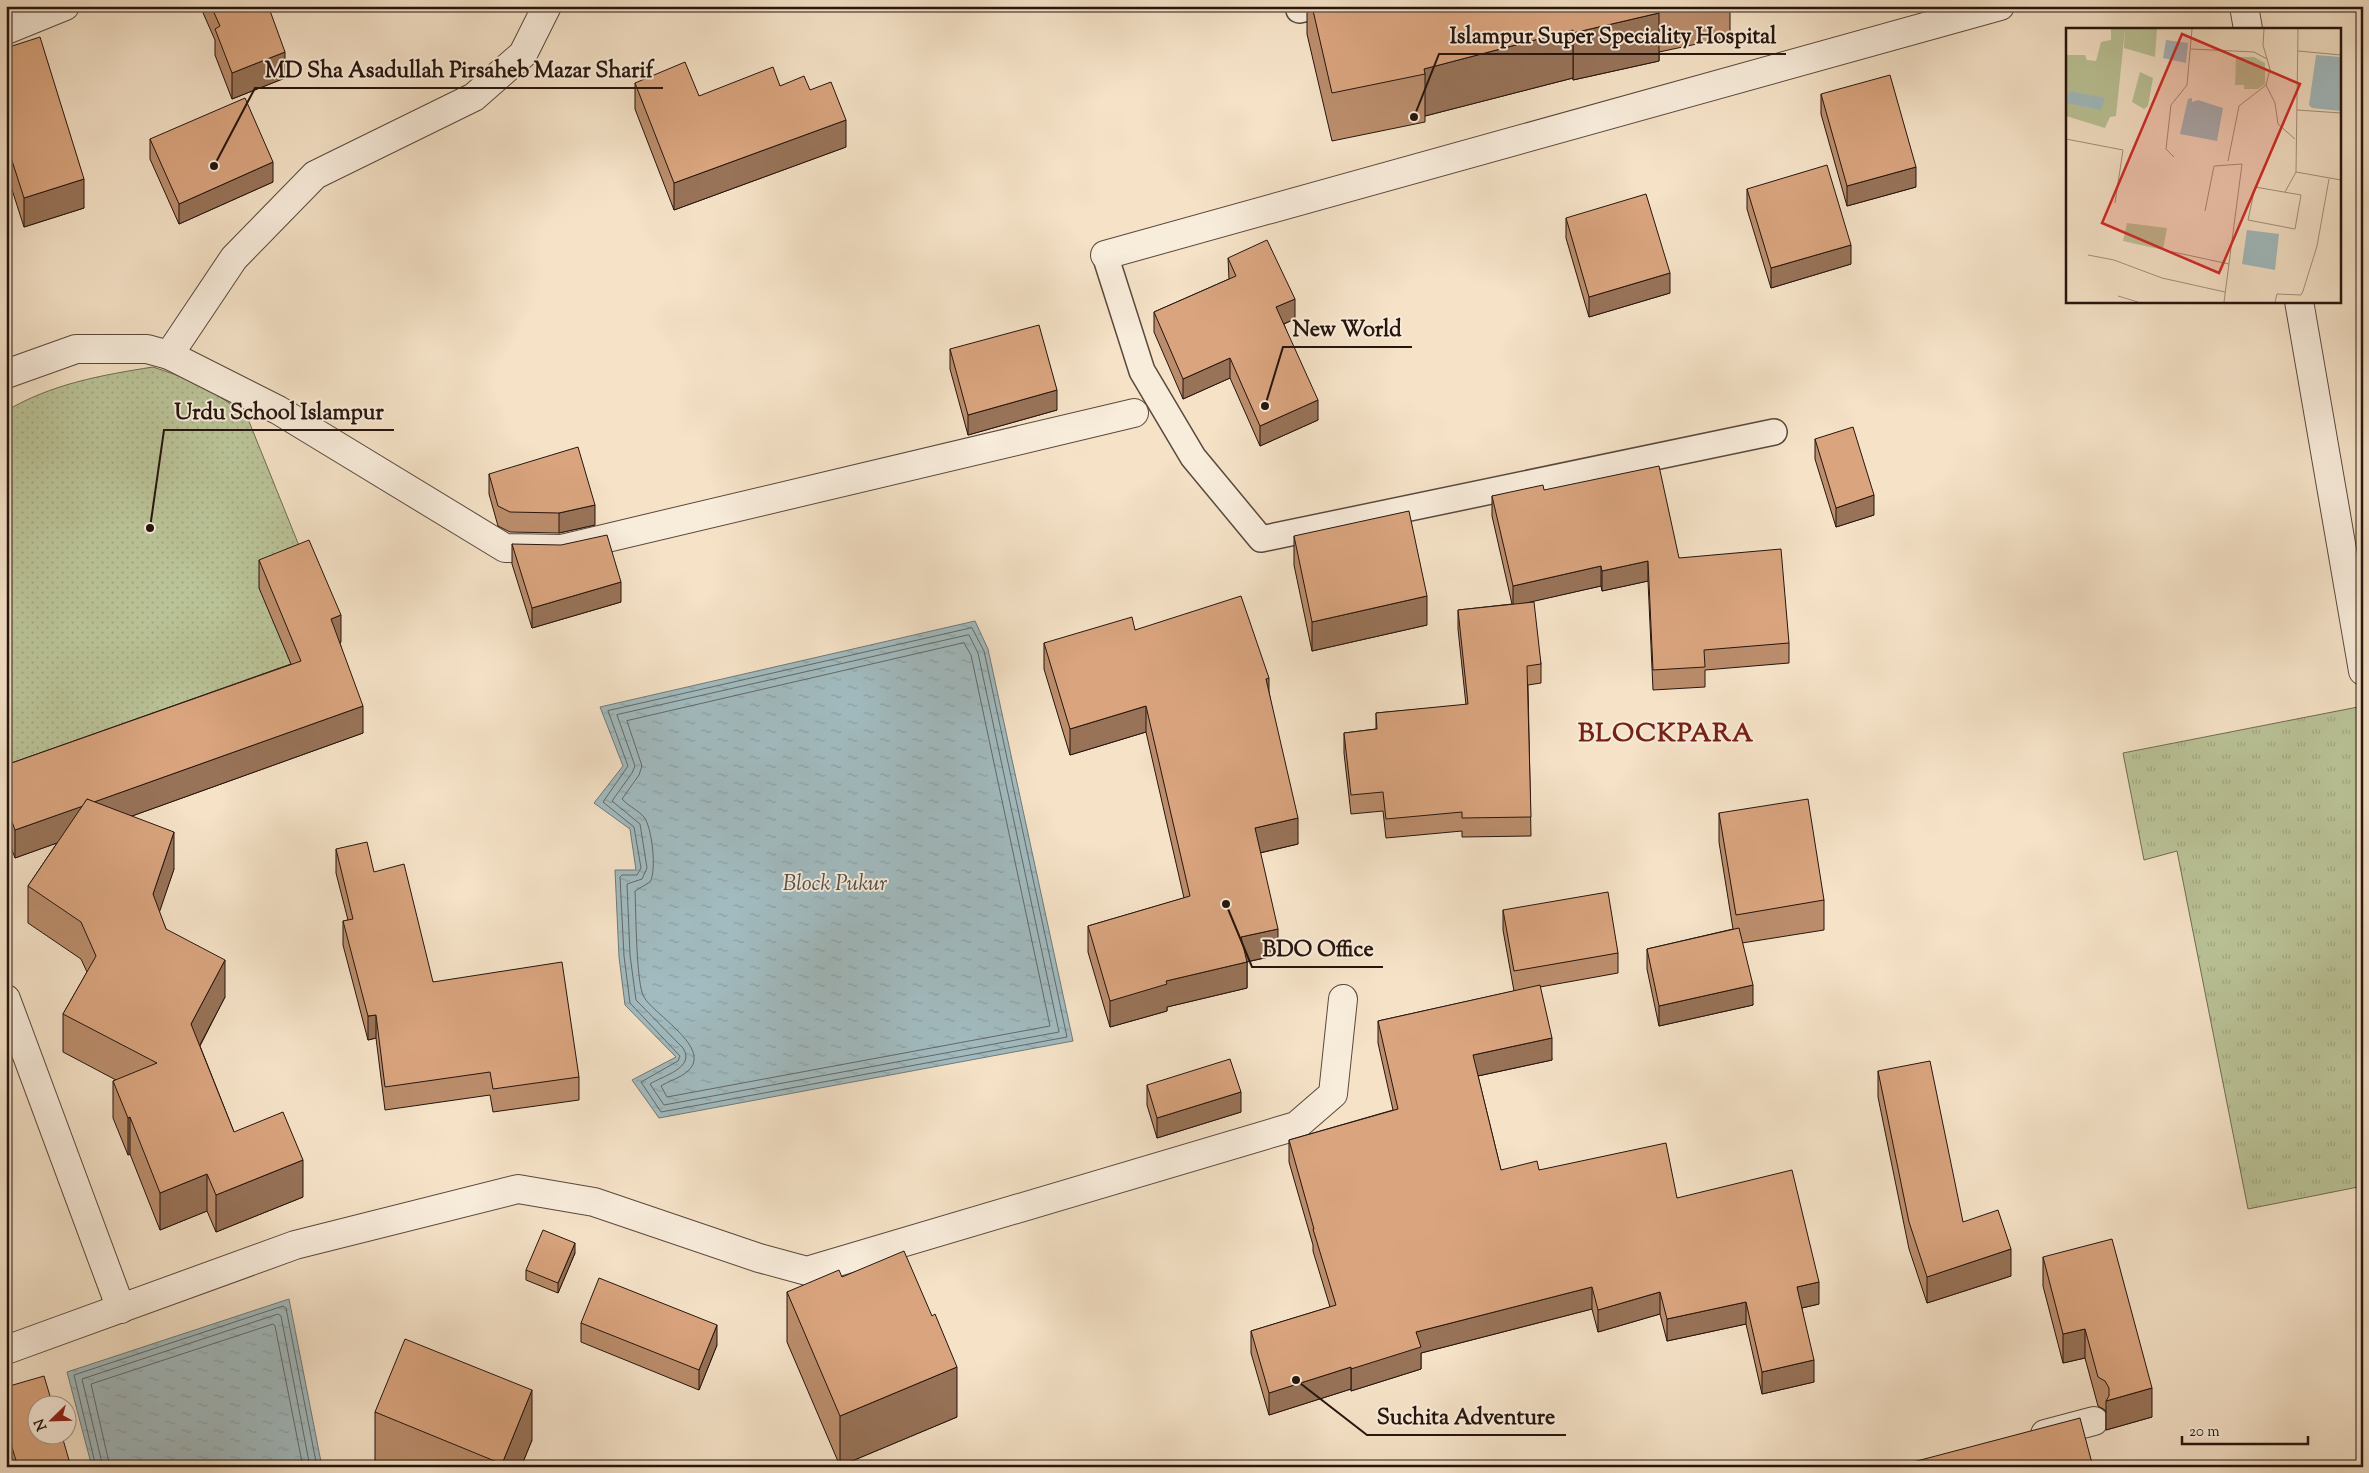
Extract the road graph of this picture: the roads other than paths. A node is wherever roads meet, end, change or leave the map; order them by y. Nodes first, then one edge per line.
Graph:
1 (65, 6) edge
2 (547, 6) edge
3 (1298, 6) edge
4 (1318, 6) edge
5 (2000, 6) edge
6 (2244, 6) edge
7 (2248, 28) edge
8 (6, 30) edge
9 (1105, 256) joint
10 (2299, 302) edge
11 (169, 355) junction
12 (6, 374) edge
13 (1134, 413) dead end
14 (1774, 432) dead end
15 (2363, 671) edge
16 (6, 999) edge
17 (1343, 999) dead end
18 (121, 1309) junction
19 (6, 1350) edge
20 (2094, 1421) dead end
21 (2019, 1440) edge

1 - 8 street
2 - 11 street
3 - 4 lane
5 - 9 street
6 - 7 street
9 - 14 lane
10 - 15 street
11 - 12 street
11 - 13 street
16 - 18 street
17 - 18 street
18 - 19 street
20 - 21 street

